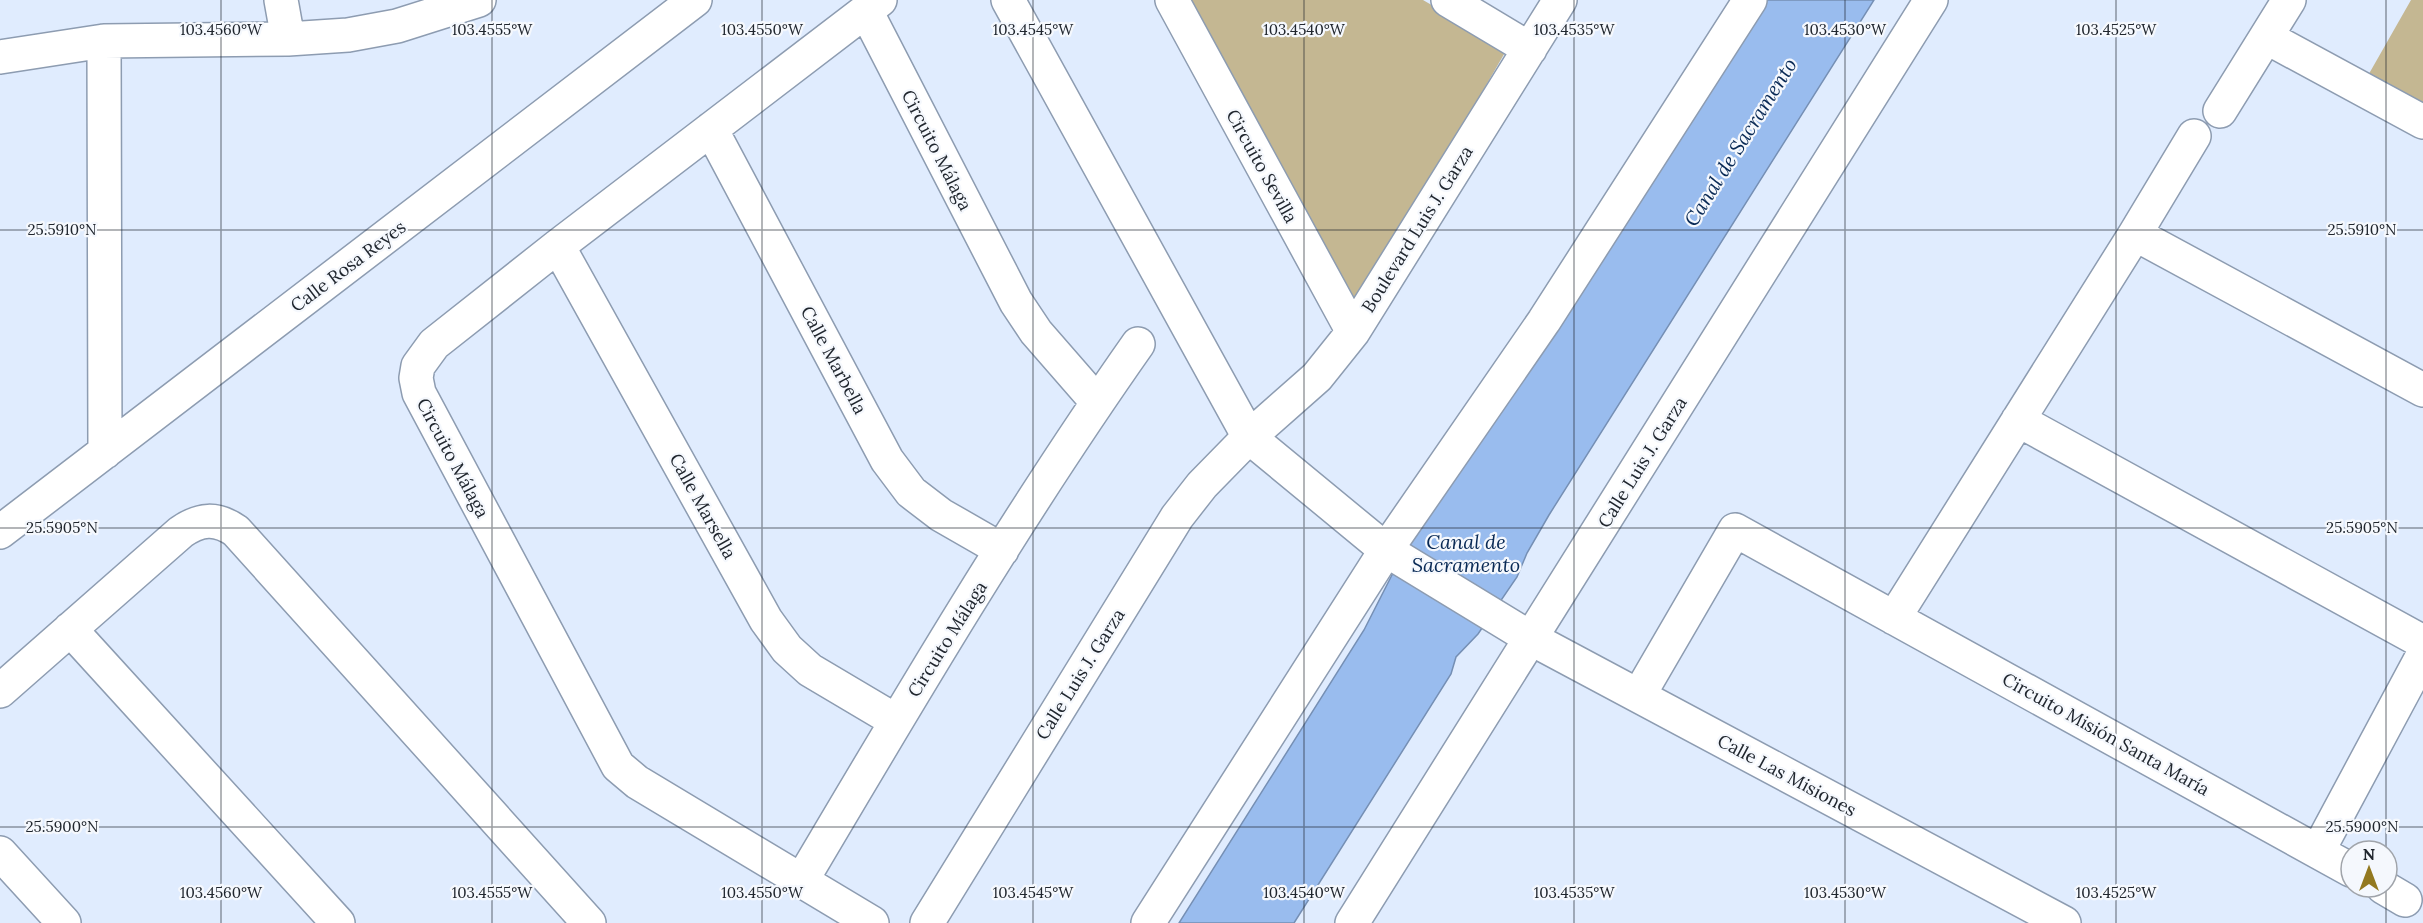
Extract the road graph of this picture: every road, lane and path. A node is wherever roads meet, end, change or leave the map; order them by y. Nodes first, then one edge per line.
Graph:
1 (281, 0) edge
2 (479, 0) edge
3 (695, 0) edge
4 (1008, 0) edge
5 (1172, 0) edge
6 (1448, 0) edge
7 (1560, 0) edge
8 (1750, 0) edge
9 (1931, 0) edge
10 (2289, 0) edge
11 (873, 6) edge
12 (2266, 37) junction
13 (288, 39) junction
14 (104, 41) junction
15 (1530, 49) junction
16 (0, 57) edge
17 (2220, 111) dead end
18 (2423, 122) edge
19 (711, 129) junction
20 (2194, 136) dead end
21 (2135, 234) junction
22 (558, 246) junction
23 (1353, 332) junction
24 (1138, 344) dead end
25 (2423, 390) edge
26 (1097, 402) junction
27 (2018, 420) junction
28 (1249, 437) junction
29 (105, 452) junction
30 (0, 532) edge
31 (1002, 550) junction
32 (1394, 554) junction
33 (1894, 618) junction
34 (70, 629) junction
35 (1522, 632) junction
36 (2423, 642) edge
37 (2423, 655) edge
38 (0, 691) edge
39 (1639, 695) junction
40 (896, 721) junction
41 (2318, 851) junction
42 (0, 853) edge
43 (2339, 863) edge
44 (802, 880) junction
45 (64, 923) edge
46 (338, 923) edge
47 (589, 923) edge
48 (872, 923) edge
49 (927, 923) edge
50 (1148, 923) edge
51 (1352, 923) edge
52 (2064, 923) edge

1 - 13 street
2 - 13 street
3 - 29 street, Calle Rosa Reyes
4 - 28 street
5 - 23 street, Circuito Sevilla
6 - 15 street
7 - 15 street, Boulevard Luis J. Garza
8 - 32 street
9 - 35 street, Calle Luis J. Garza
10 - 12 street
11 - 19 street, Circuito Málaga
11 - 26 street, Circuito Málaga
12 - 17 street
12 - 18 street
13 - 14 street
14 - 16 street
14 - 29 street
15 - 23 street, Boulevard Luis J. Garza
19 - 22 street, Circuito Málaga
19 - 31 street, Calle Marbella
20 - 21 street
21 - 25 street
21 - 27 street
22 - 40 street, Calle Marsella
22 - 44 street, Circuito Málaga
23 - 28 street, Boulevard Luis J. Garza
24 - 26 street, Circuito Málaga
26 - 31 street, Circuito Málaga
27 - 33 street
27 - 36 street
28 - 32 street, Calle Las Misiones
28 - 49 street, Calle Luis J. Garza
29 - 30 street, Calle Rosa Reyes
31 - 40 street, Circuito Málaga
32 - 35 street, Calle Las Misiones
32 - 50 street
33 - 39 street, Circuito Misión Santa María
33 - 41 street, Circuito Misión Santa María
34 - 38 street
34 - 46 street
34 - 47 street
35 - 39 street, Calle Las Misiones
35 - 51 street, Calle Luis J. Garza
37 - 41 street
39 - 52 street, Calle Las Misiones
40 - 44 street, Circuito Málaga
41 - 43 street, Circuito Misión Santa María
42 - 45 street
44 - 48 street, Circuito Málaga

